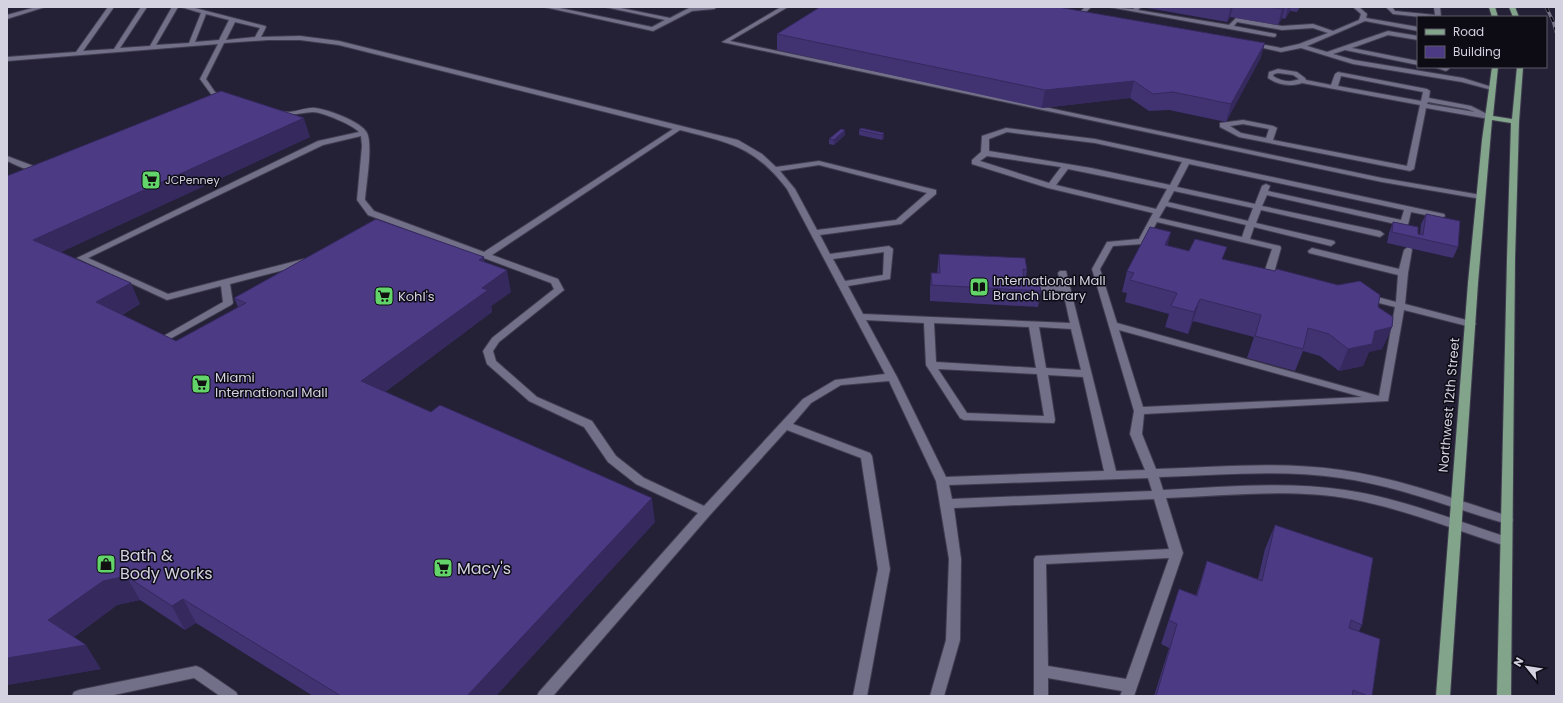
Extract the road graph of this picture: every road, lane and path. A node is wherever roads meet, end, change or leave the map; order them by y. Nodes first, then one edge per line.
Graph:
1 (42, 7) edge
2 (111, 7) edge
3 (144, 7) edge
4 (175, 7) edge
5 (184, 7) edge
6 (547, 7) edge
7 (608, 7) edge
8 (678, 7) edge
9 (714, 7) edge
10 (785, 7) edge
11 (1088, 7) edge
12 (1112, 7) edge
13 (1356, 7) edge
14 (1389, 7) edge
15 (690, 9) junction
16 (1136, 9) edge
17 (204, 12) junction
18 (1428, 16) edge
19 (7, 17) edge
20 (1096, 17) edge
21 (1363, 17) junction
22 (233, 19) junction
23 (671, 20) junction
24 (1417, 22) edge
25 (1230, 28) junction
26 (1417, 29) edge
27 (1334, 33) junction
28 (1274, 35) dead end
29 (1417, 38) edge
30 (257, 39) junction
31 (220, 42) junction
32 (1242, 43) edge
33 (191, 44) junction
34 (1301, 46) junction
35 (152, 47) junction
36 (1344, 48) junction
37 (116, 50) junction
38 (78, 53) junction
39 (1327, 54) junction
40 (7, 59) edge
41 (1417, 63) edge
42 (1495, 68) edge
43 (1520, 68) edge
44 (1302, 81) dead end
45 (1334, 87) junction
46 (1492, 88) junction
47 (236, 102) edge
48 (1424, 103) junction
49 (270, 111) edge
50 (1489, 117) junction
51 (1515, 122) junction
52 (680, 128) junction
53 (364, 133) junction
54 (1269, 142) junction
55 (985, 153) junction
56 (7, 158) edge
57 (1188, 161) junction
58 (1066, 166) junction
59 (54, 168) edge
60 (776, 169) junction
61 (1268, 179) junction
62 (1051, 186) junction
63 (1172, 188) junction
64 (1264, 192) junction
65 (1481, 197) junction
66 (1163, 203) junction
67 (1258, 207) junction
68 (1408, 209) junction
69 (1156, 216) junction
70 (1441, 216) edge
71 (1404, 223) junction
72 (1251, 224) junction
73 (815, 233) junction
74 (1402, 233) edge
75 (1380, 234) dead end
76 (1245, 240) junction
77 (1142, 241) junction
78 (1331, 243) dead end
79 (1164, 246) edge
80 (1408, 250) dead end
81 (1312, 251) dead end
82 (315, 256) edge
83 (484, 256) junction
84 (827, 257) junction
85 (1063, 273) dead end
86 (1269, 273) edge
87 (1403, 273) junction
88 (225, 282) junction
89 (842, 284) junction
90 (1036, 287) edge
91 (1066, 288) junction
92 (1354, 295) edge
93 (1400, 306) junction
94 (860, 317) junction
95 (929, 320) junction
96 (1034, 324) junction
97 (1113, 324) junction
98 (1472, 324) junction
99 (1075, 326) junction
100 (158, 342) edge
101 (931, 365) junction
102 (1042, 372) junction
103 (1087, 374) junction
104 (892, 377) junction
105 (1384, 399) junction
106 (1139, 411) junction
107 (786, 425) junction
108 (1152, 473) junction
109 (1111, 475) junction
110 (942, 481) junction
111 (1159, 495) junction
112 (947, 504) junction
113 (1456, 505) junction
114 (706, 512) junction
115 (1507, 520) junction
116 (1455, 525) junction
117 (1506, 541) junction
118 (1177, 553) junction
119 (1041, 671) junction
120 (1129, 691) edge
121 (78, 696) edge
122 (232, 696) edge
123 (544, 696) edge
124 (860, 696) edge
125 (937, 696) edge
126 (1041, 696) edge
127 (1444, 696) edge
128 (1504, 696) edge

1 - 19 street
2 - 38 street
3 - 37 street
4 - 35 street
5 - 17 street
6 - 23 street
7 - 23 street
8 - 15 street
9 - 15 street
10 - 65 street
11 - 20 street
12 - 16 street
13 - 21 street
14 - 18 street
15 - 23 street
16 - 25 street
17 - 22 street
17 - 33 street
21 - 24 street
21 - 26 street
21 - 27 street
22 - 30 street
22 - 31 street
25 - 27 street
25 - 28 street
27 - 34 street
29 - 36 street
30 - 31 street
30 - 52 street
31 - 33 street
31 - 47 street
32 - 34 street
33 - 35 street
34 - 39 street
35 - 37 street
36 - 39 street
36 - 41 street
37 - 38 street
38 - 40 street
39 - 46 street
42 - 46 main road, Northwest 12th Street
43 - 51 main road
44 - 45 street
45 - 48 street
45 - 48 street
46 - 50 main road, Northwest 12th Street
48 - 50 street
48 - 54 street
49 - 53 street
50 - 51 main road
50 - 65 main road, Northwest 12th Street
51 - 115 main road
52 - 60 street
52 - 83 street
53 - 83 street
53 - 88 street
54 - 54 street
55 - 57 street
55 - 58 street
55 - 62 street
56 - 59 street
57 - 61 street
57 - 63 street
58 - 62 street
58 - 63 street
60 - 73 street
60 - 73 street
61 - 64 street
61 - 68 street
62 - 69 street
63 - 66 street
63 - 67 street
64 - 67 street
64 - 71 street
65 - 98 main road, Northwest 12th Street
66 - 69 street
66 - 72 street
67 - 72 street
67 - 75 street
68 - 70 street
68 - 71 street
69 - 76 street
69 - 77 street
71 - 74 street
72 - 76 street
72 - 78 street
73 - 84 street
76 - 86 street
77 - 79 street
77 - 97 street
80 - 87 street
81 - 87 street
82 - 88 street
83 - 114 street
84 - 89 street
84 - 89 street
85 - 91 street
87 - 93 street
88 - 100 street
89 - 94 street
90 - 91 street
91 - 99 street
92 - 93 street
93 - 98 street
93 - 105 street
94 - 95 street
94 - 104 street
95 - 96 street
95 - 101 street
96 - 99 street
96 - 102 street
97 - 105 street
97 - 106 street
98 - 113 main road, Northwest 12th Street
99 - 103 street
101 - 102 street
101 - 102 street
102 - 103 street
103 - 109 street
104 - 107 street
104 - 110 street
105 - 106 street
106 - 108 street
107 - 114 street
107 - 124 street
108 - 109 street
108 - 111 street
108 - 113 street
109 - 110 street
110 - 112 street
111 - 112 street
111 - 116 street
111 - 118 street
112 - 125 street
113 - 115 street
113 - 116 main road, Northwest 12th Street
114 - 123 street
115 - 117 main road
116 - 117 street
116 - 127 main road, Northwest 12th Street
117 - 128 main road
118 - 119 street
118 - 120 street
119 - 120 street
119 - 126 street
121 - 122 street

